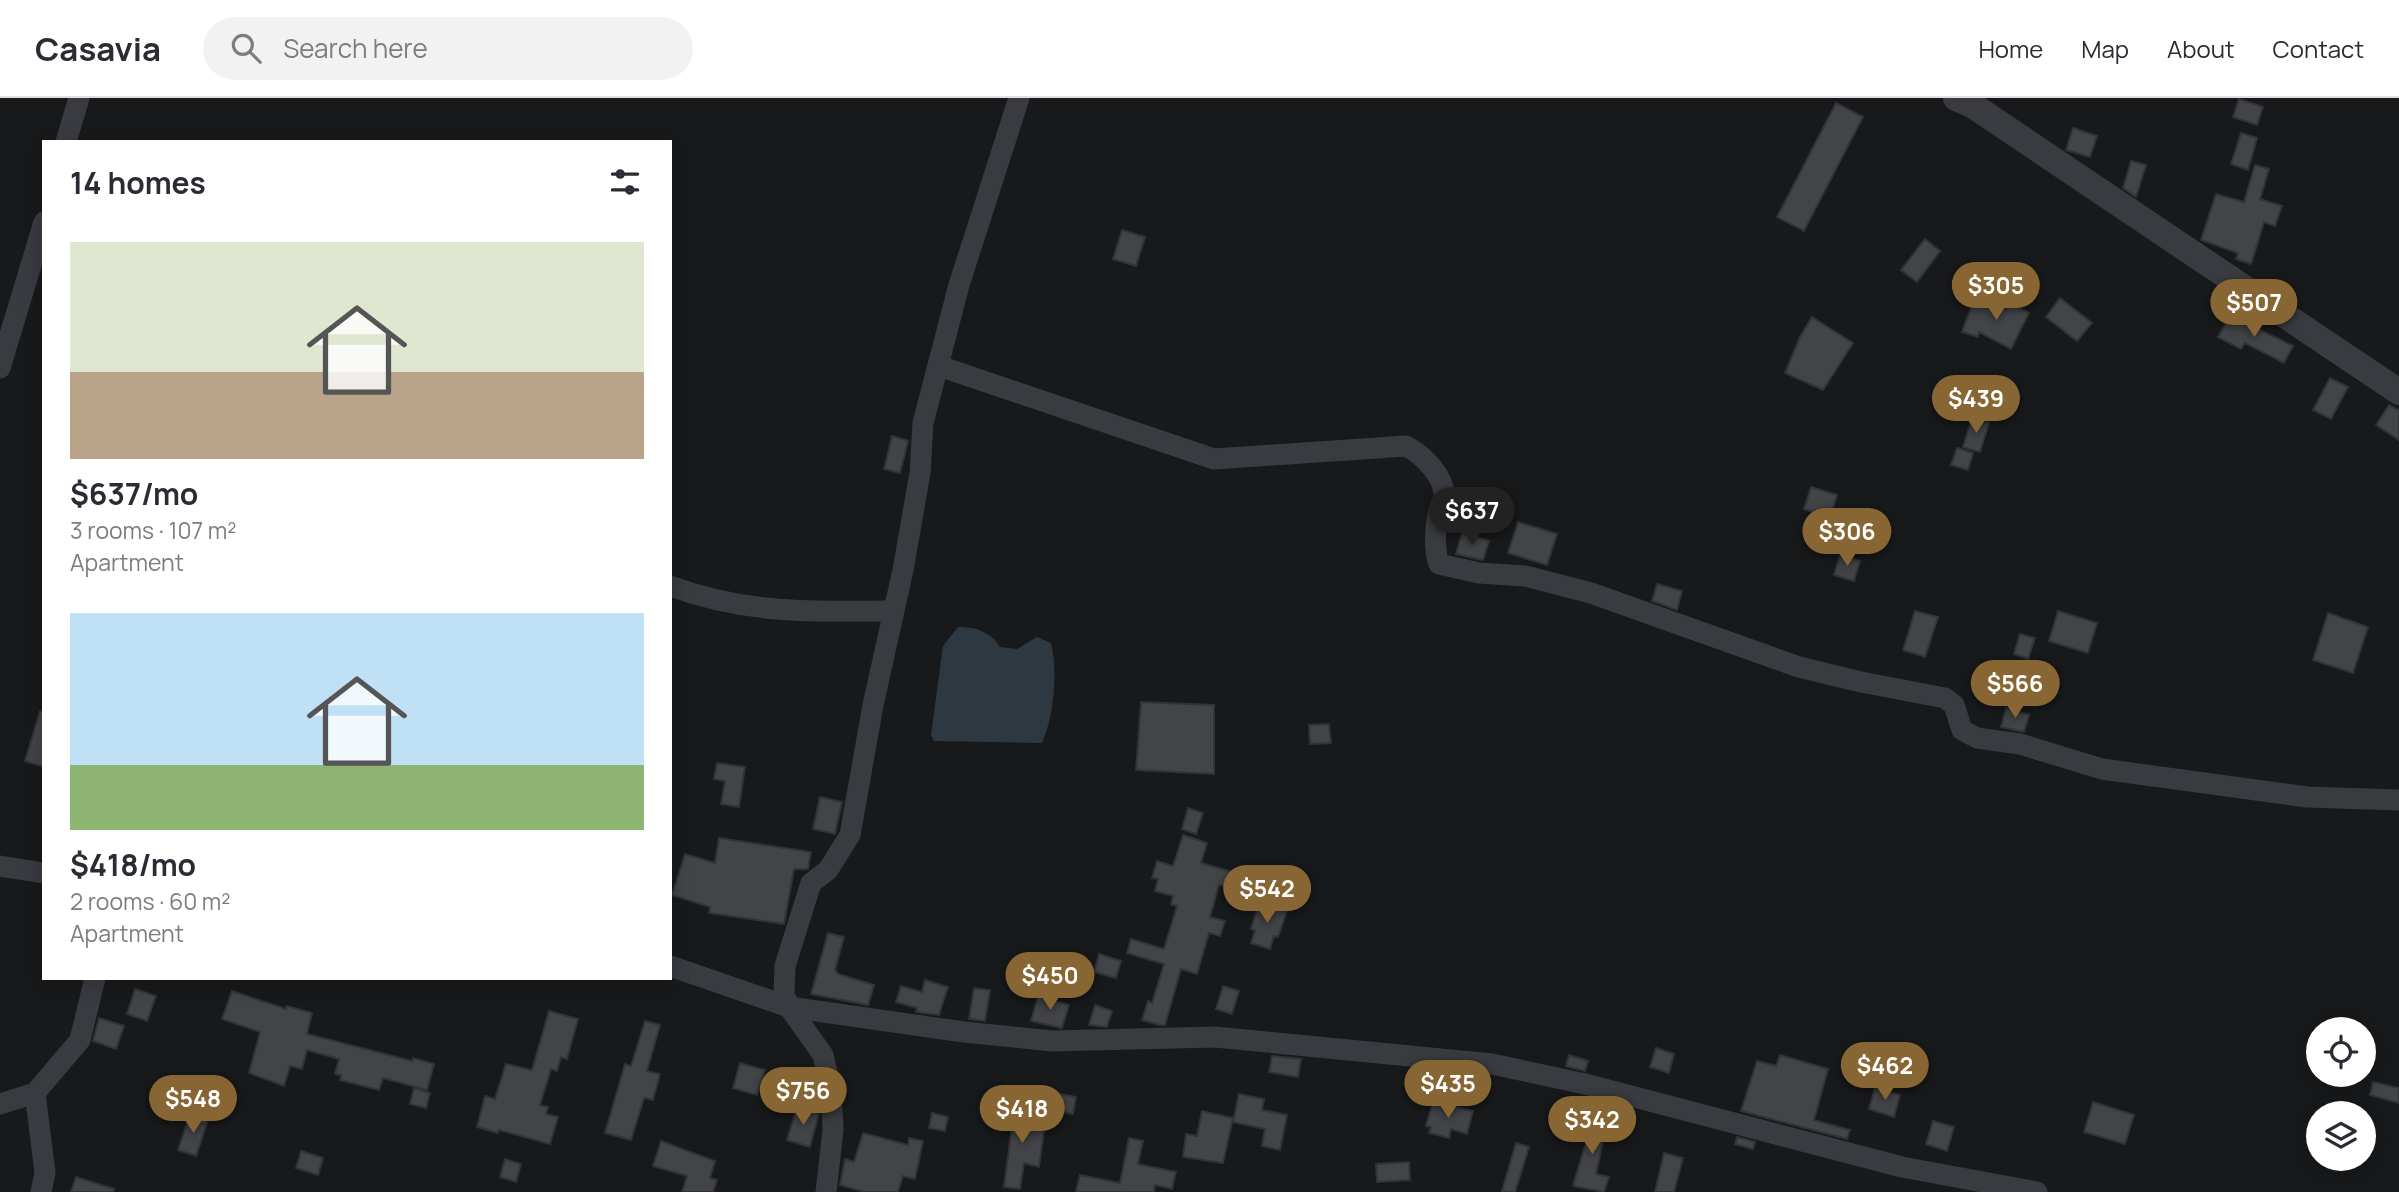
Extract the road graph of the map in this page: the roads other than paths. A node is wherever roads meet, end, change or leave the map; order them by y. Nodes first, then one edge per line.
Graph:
1 (79, 98) edge
2 (1019, 98) edge
3 (1956, 98) edge
4 (67, 140) edge
5 (42, 229) edge
6 (939, 366) junction
7 (0, 368) edge
8 (2399, 391) edge
9 (672, 587) edge
10 (893, 611) junction
11 (2399, 800) edge
12 (0, 866) edge
13 (42, 873) edge
14 (672, 967) edge
15 (95, 980) edge
16 (789, 1007) junction
17 (35, 1093) junction
18 (0, 1104) edge
19 (41, 1192) edge
20 (826, 1192) edge
21 (2037, 1192) edge

1 - 4 street
2 - 6 street
3 - 8 street
5 - 7 street
6 - 10 street
6 - 11 street
9 - 10 street
10 - 16 street
12 - 13 street
14 - 16 street
15 - 17 street
16 - 20 street
16 - 21 street
17 - 18 street
17 - 19 street

